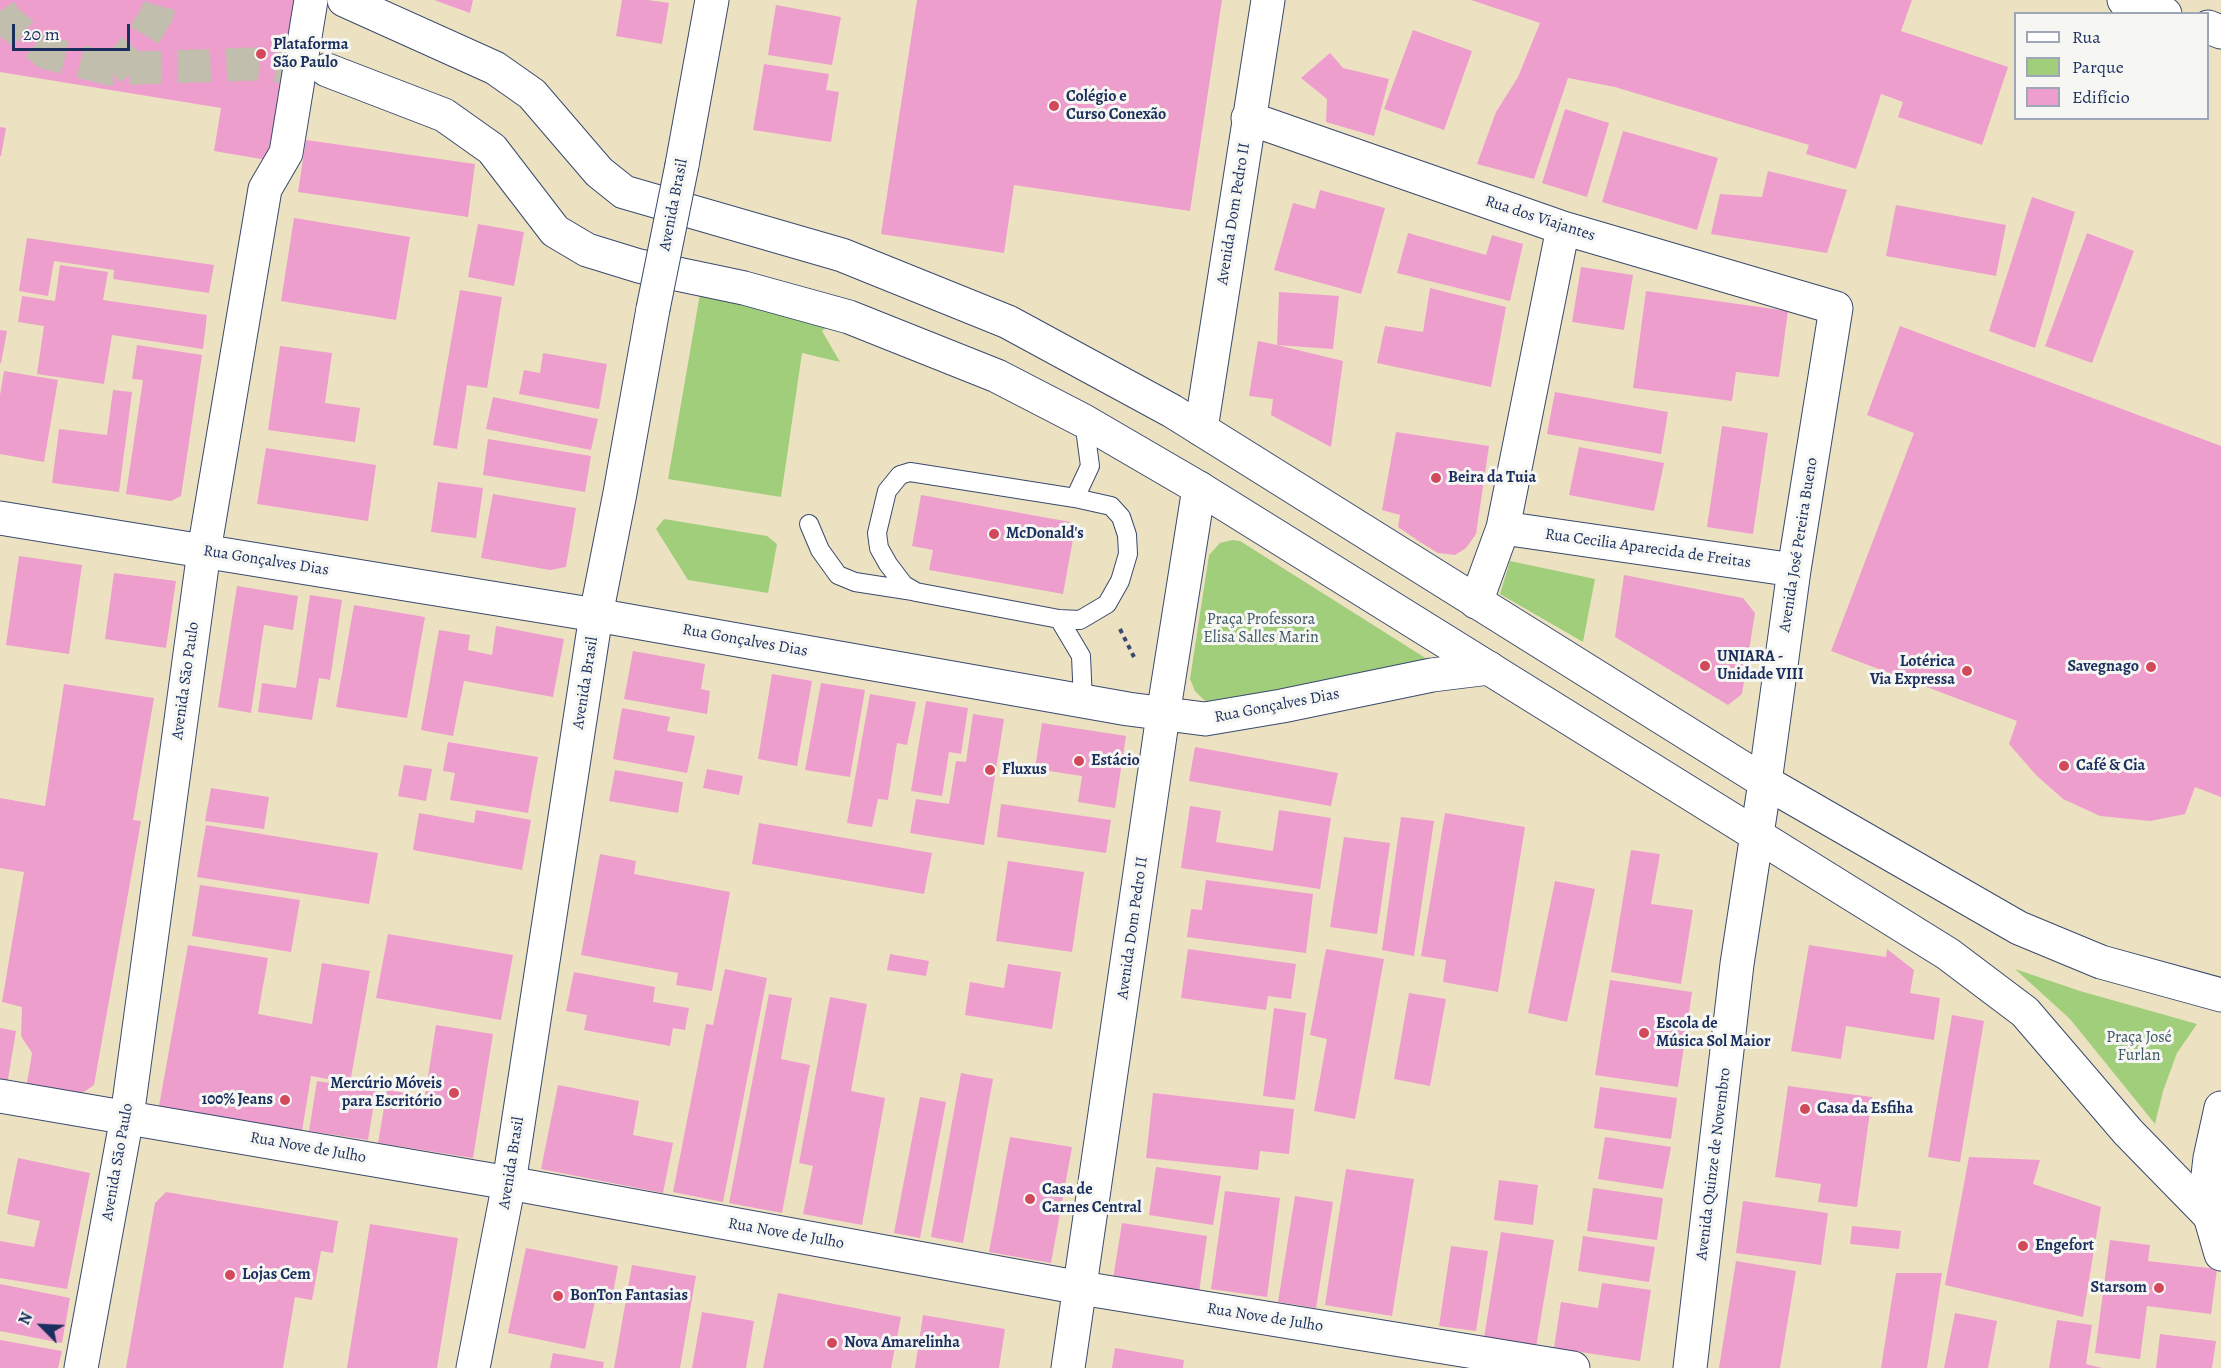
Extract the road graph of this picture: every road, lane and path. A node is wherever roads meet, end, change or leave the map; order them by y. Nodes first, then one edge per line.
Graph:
1 (310, 0) edge
2 (344, 0) edge
3 (712, 0) edge
4 (1268, 0) edge
5 (2124, 0) edge
6 (2159, 12) edge
7 (327, 70) tunnel mouth
8 (1248, 118) junction
9 (1563, 228) junction
10 (1836, 308) joint
11 (1084, 421) junction
12 (1201, 429) junction
13 (1199, 488) junction
14 (1075, 498) junction
15 (0, 518) edge
16 (809, 524) dead end
17 (1503, 528) junction
18 (204, 551) junction
19 (1794, 570) junction
20 (916, 592) junction
21 (1476, 602) junction
22 (596, 615) junction
23 (1059, 619) junction
24 (1489, 668) junction
25 (1083, 701) junction
26 (1163, 715) junction
27 (1765, 782) junction
28 (1758, 836) junction
29 (2221, 995) edge
30 (0, 1096) edge
31 (2221, 1108) edge
32 (127, 1117) junction
33 (509, 1183) junction
34 (2215, 1221) edge
35 (2221, 1254) edge
36 (1081, 1288) junction
37 (81, 1368) edge
38 (473, 1368) edge
39 (1068, 1368) edge
40 (1573, 1368) edge
41 (1690, 1368) edge

1 - 18 street, Avenida São Paulo
2 - 12 street
3 - 22 street, Avenida Brasil, bridge
4 - 8 street, Avenida Dom Pedro II
5 - 6 street
7 - 11 street
8 - 9 street, Rua dos Viajantes
8 - 12 street, Avenida Dom Pedro II
9 - 10 street, Rua dos Viajantes
9 - 17 street
10 - 19 street, Avenida José Pereira Bueno
11 - 13 street
11 - 14 lane
12 - 21 street
13 - 24 street
13 - 26 street, Avenida Dom Pedro II
14 - 20 lane
14 - 23 lane
15 - 18 street, Rua Gonçalves Dias
16 - 20 lane
17 - 19 street, Rua Cecilia Aparecida de Freitas
17 - 21 street
18 - 22 street, Rua Gonçalves Dias
18 - 32 street, Avenida São Paulo
19 - 27 street, Avenida José Pereira Bueno
20 - 23 lane
21 - 27 street
22 - 25 street, Rua Gonçalves Dias
22 - 33 street, Avenida Brasil
23 - 25 lane
24 - 26 street, Rua Gonçalves Dias
24 - 28 street
25 - 26 street, Rua Gonçalves Dias
26 - 36 street, Avenida Dom Pedro II
27 - 28 street, Avenida Quinze de Novembro
27 - 29 street
28 - 34 street
28 - 41 street, Avenida Quinze de Novembro
30 - 32 street, Rua Nove de Julho
31 - 34 street
32 - 33 street, Rua Nove de Julho
32 - 37 street, Avenida São Paulo
33 - 36 street, Rua Nove de Julho
33 - 38 street, Avenida Brasil
34 - 35 street
36 - 39 street, Avenida Dom Pedro II
36 - 40 street, Rua Nove de Julho

